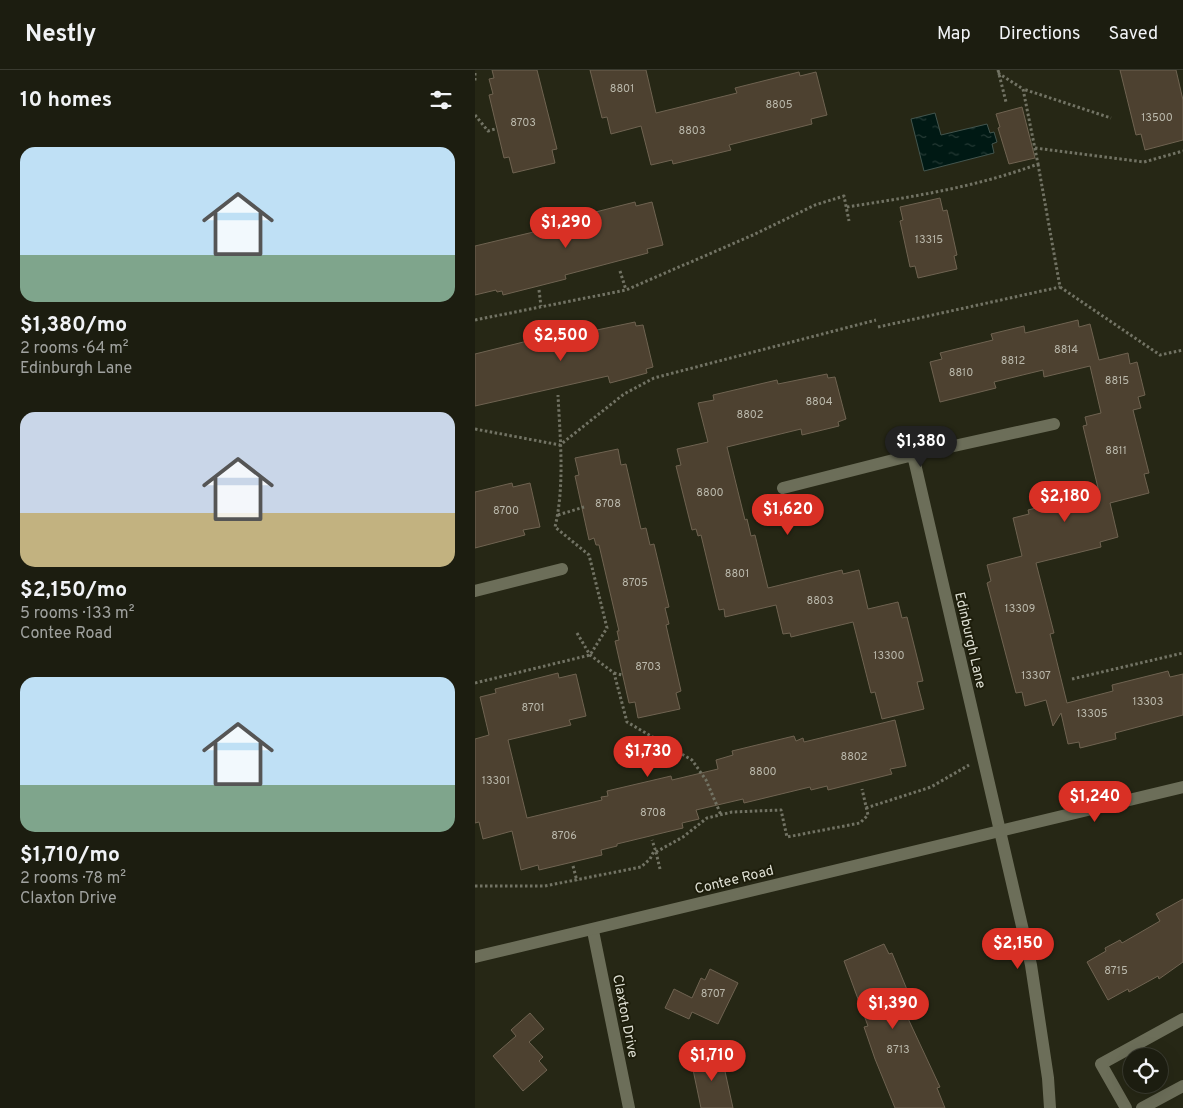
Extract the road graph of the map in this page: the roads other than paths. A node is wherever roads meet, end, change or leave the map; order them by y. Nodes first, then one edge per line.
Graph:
1 (1053, 424) dead end
2 (913, 455) junction
3 (783, 488) dead end
4 (562, 569) dead end
5 (475, 591) edge
6 (1183, 787) edge
7 (1000, 831) junction
8 (593, 930) junction
9 (475, 957) edge
10 (1183, 1019) edge
11 (1183, 1086) edge
12 (629, 1108) edge
13 (1050, 1108) edge
14 (1126, 1108) edge
15 (1143, 1108) edge

1 - 2 street
2 - 3 street
2 - 7 street, Edinburgh Lane
4 - 5 street
6 - 7 street, Contee Road
7 - 8 street, Contee Road
7 - 13 street
8 - 9 street, Contee Road
8 - 12 street, Claxton Drive
10 - 14 street
11 - 15 street

